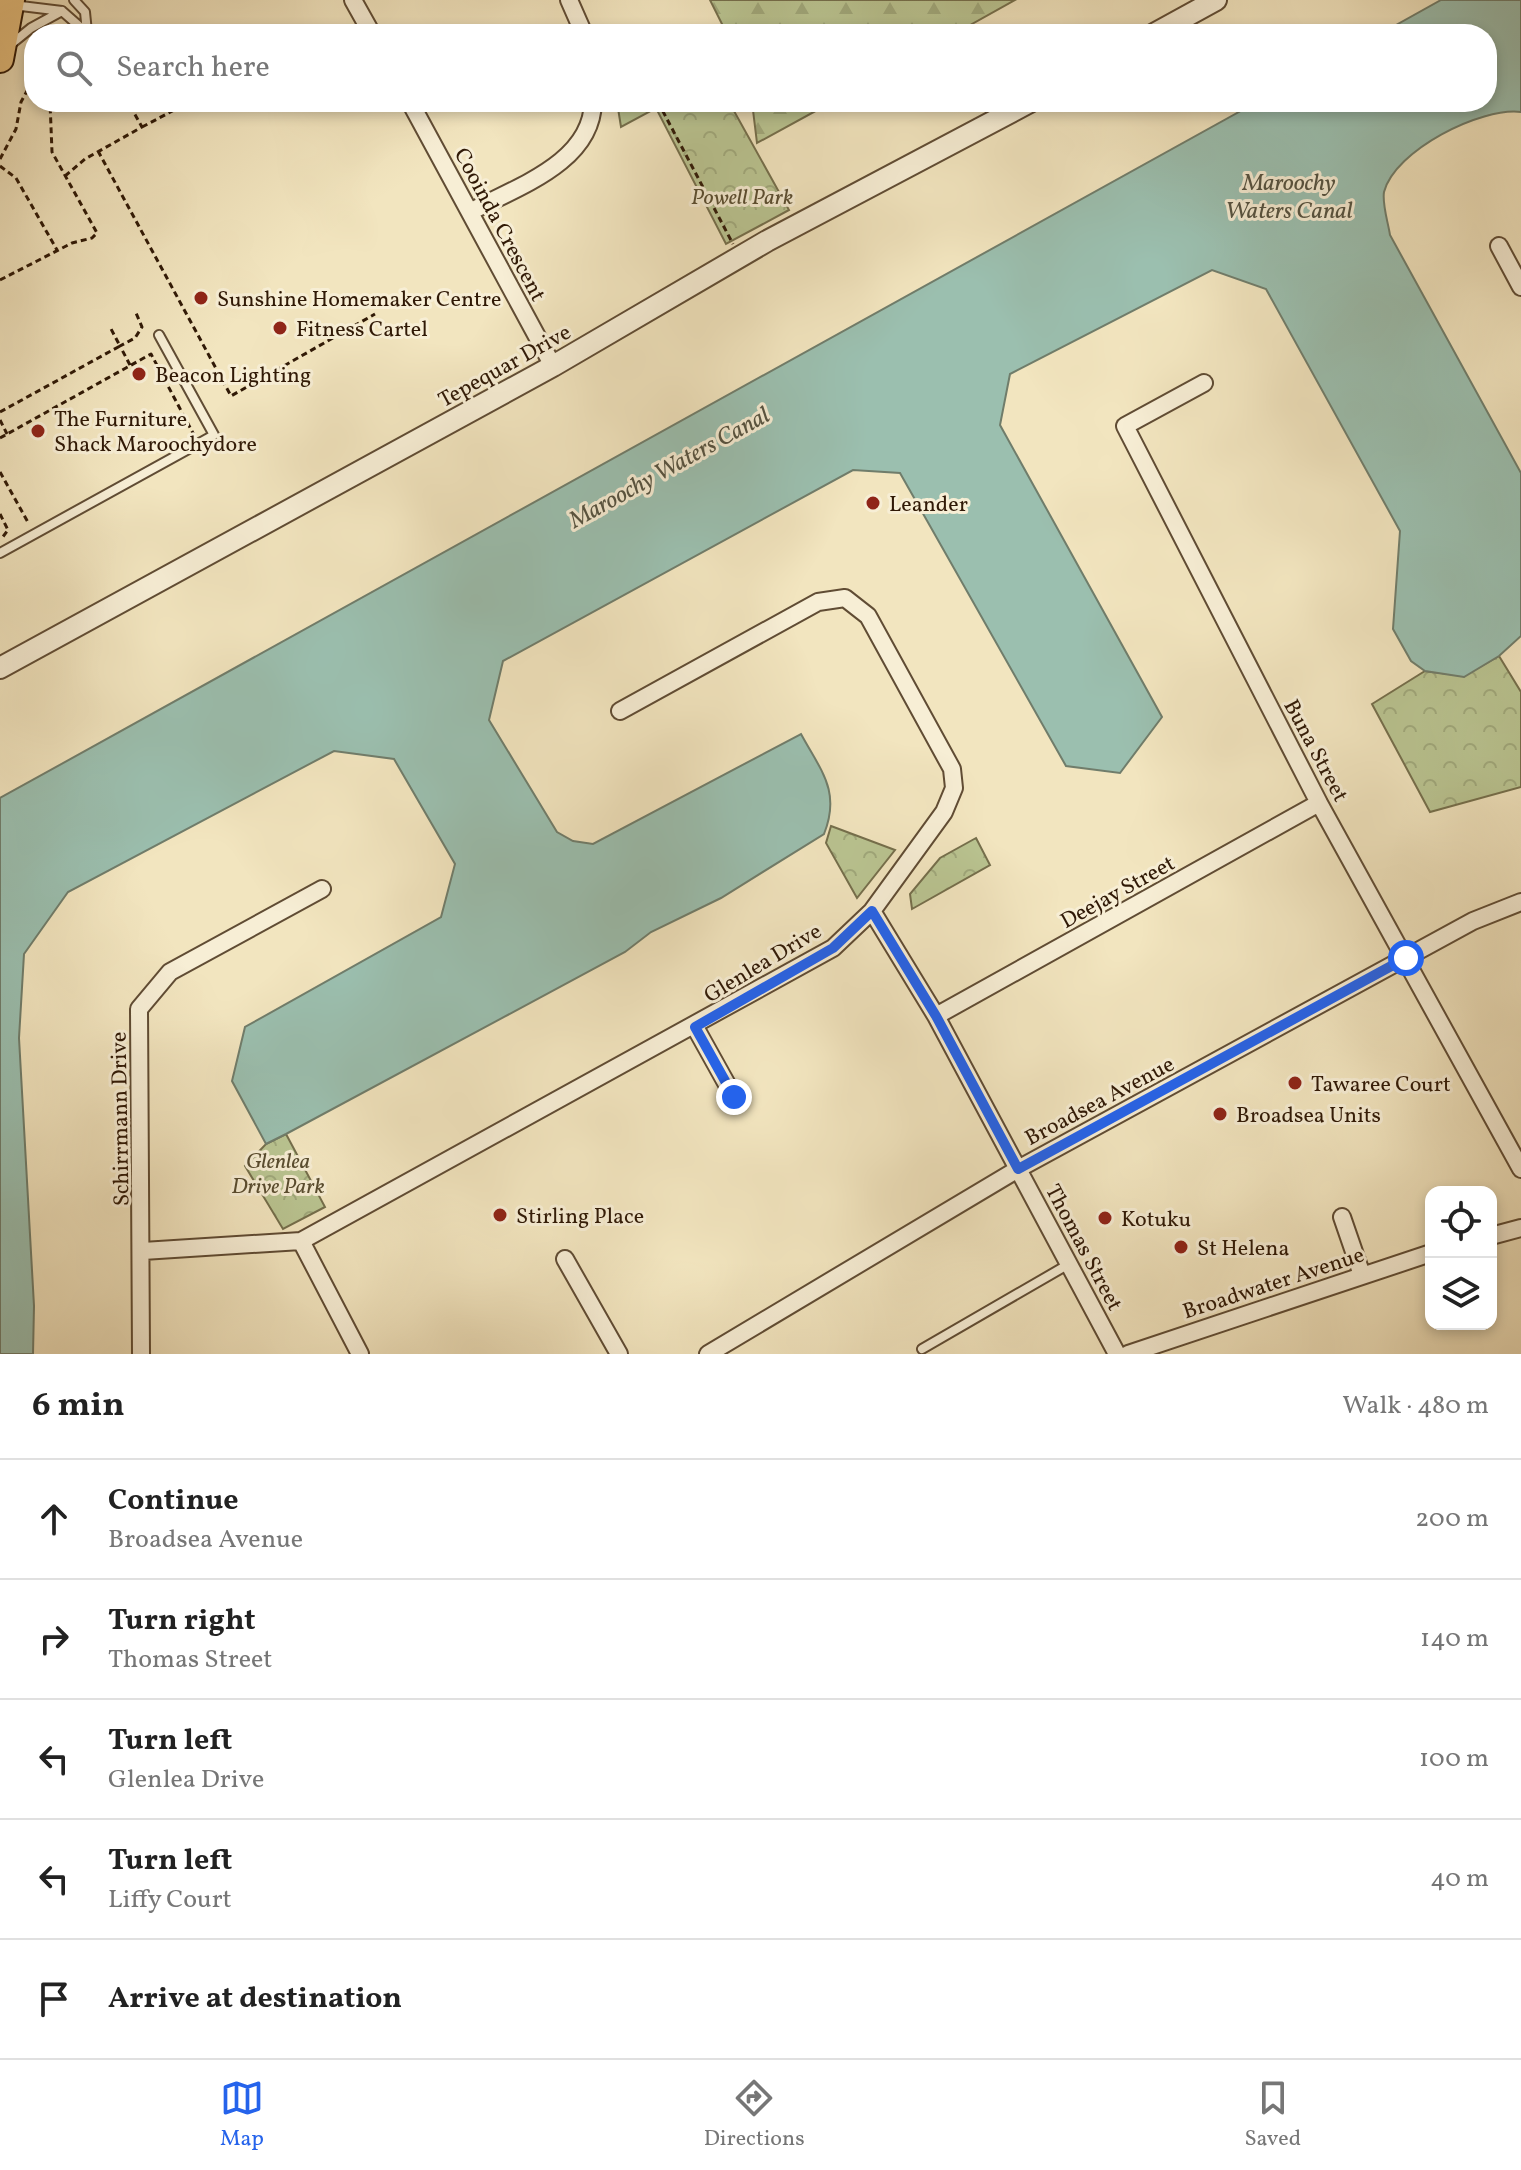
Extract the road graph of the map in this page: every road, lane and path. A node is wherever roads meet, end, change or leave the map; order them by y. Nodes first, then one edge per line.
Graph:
1 (74, 0) edge
2 (353, 0) edge
3 (569, 0) edge
4 (1216, 0) edge
5 (7, 2) edge
6 (62, 11) junction
7 (39, 24) edge
8 (77, 24) edge
9 (86, 24) edge
10 (366, 24) edge
11 (580, 24) edge
12 (1172, 24) edge
13 (24, 33) edge
14 (1, 56) edge
15 (24, 96) edge
16 (50, 112) edge
17 (134, 112) edge
18 (170, 112) edge
19 (415, 112) edge
20 (591, 112) edge
21 (663, 112) edge
22 (1011, 112) edge
23 (142, 127) junction
24 (98, 151) junction
25 (0, 159) edge
26 (0, 166) edge
27 (64, 177) junction
28 (470, 212) junction
29 (734, 245) dead end
30 (1499, 246) dead end
31 (57, 250) junction
32 (0, 280) edge
33 (1521, 287) edge
34 (136, 313) dead end
35 (375, 314) dead end
36 (110, 327) dead end
37 (159, 335) dead end
38 (120, 346) junction
39 (130, 365) junction
40 (553, 366) junction
41 (1204, 383) dead end
42 (0, 412) edge
43 (0, 420) edge
44 (7, 434) junction
45 (0, 438) edge
46 (192, 447) junction
47 (0, 472) edge
48 (0, 514) edge
49 (34, 534) junction
50 (0, 541) edge
51 (0, 553) edge
52 (0, 668) edge
53 (620, 711) dead end
54 (1319, 803) junction
55 (322, 889) dead end
56 (1521, 902) edge
57 (872, 911) junction
58 (1406, 958) junction
59 (936, 1016) junction
60 (695, 1027) junction
61 (734, 1097) dead end
62 (1018, 1169) junction
63 (1521, 1169) edge
64 (1342, 1217) dead end
65 (1521, 1228) edge
66 (1497, 1234) edge
67 (301, 1241) junction
68 (143, 1251) junction
69 (1425, 1255) edge
70 (565, 1259) dead end
71 (1070, 1264) junction
72 (1362, 1275) junction
73 (922, 1349) dead end
74 (141, 1354) edge
75 (360, 1354) edge
76 (619, 1354) edge
77 (708, 1354) edge
78 (1117, 1354) edge
79 (1128, 1354) edge

1 - 9 lane
2 - 10 street
3 - 11 street
4 - 12 street
5 - 6 lane
5 - 14 main road
6 - 7 lane
6 - 8 lane
13 - 14 lane
15 - 25 path
16 - 27 path
17 - 23 path
18 - 23 path
19 - 28 street, Cooinda Crescent
20 - 28 street
21 - 29 path
22 - 40 street, Tepequar Drive
23 - 24 path
24 - 27 path
24 - 35 path
26 - 31 path
27 - 31 path
28 - 40 street, Cooinda Crescent
30 - 33 street
31 - 32 path
34 - 38 path
36 - 38 path
37 - 46 lane
38 - 39 path
38 - 42 path
39 - 44 path
39 - 46 path
40 - 52 street, Tepequar Drive
41 - 54 street, Buna Street
43 - 44 path
44 - 45 path
46 - 49 lane
47 - 49 path
48 - 50 path
49 - 51 lane
53 - 57 street, Glenlea Drive
54 - 58 street, Buna Street
54 - 59 street, Deejay Street
55 - 68 street, Schirrmann Drive
56 - 58 street, Broadsea Avenue
57 - 59 street, Thomas Street
57 - 60 street, Glenlea Drive
58 - 62 street, Broadsea Avenue
58 - 63 street, Buna Street
59 - 62 street, Thomas Street
60 - 61 street
60 - 67 street, Glenlea Drive
62 - 71 street, Thomas Street
62 - 77 street, Broadsea Avenue
64 - 72 street
65 - 66 street
67 - 68 street, Glenlea Drive
67 - 75 street
68 - 74 street, Schirrmann Drive
69 - 72 street, Broadwater Avenue
70 - 76 street
71 - 73 lane
71 - 78 street, Thomas Street
72 - 79 street, Broadwater Avenue

